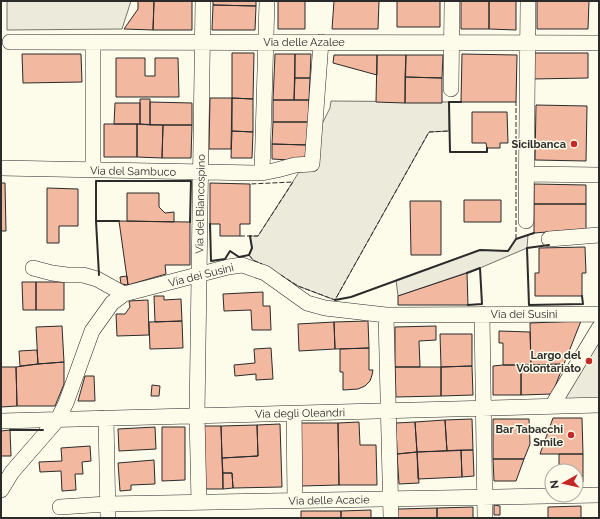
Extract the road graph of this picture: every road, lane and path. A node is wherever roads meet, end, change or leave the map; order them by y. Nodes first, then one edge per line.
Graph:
1 (203, 1) edge
2 (267, 1) edge
3 (452, 1) edge
4 (528, 1) edge
5 (10, 42) dead end
6 (93, 42) junction
7 (202, 42) junction
8 (266, 42) junction
9 (321, 42) junction
10 (452, 42) junction
11 (528, 42) junction
12 (599, 43) edge
13 (452, 89) dead end
14 (1, 168) edge
15 (93, 170) junction
16 (200, 172) junction
17 (262, 173) junction
18 (526, 174) junction
19 (599, 175) edge
20 (526, 221) dead end
21 (599, 235) edge
22 (549, 239) dead end
23 (34, 268) dead end
24 (199, 275) junction
25 (124, 294) junction
26 (482, 314) junction
27 (599, 314) edge
28 (386, 315) junction
29 (599, 328) edge
30 (599, 405) edge
31 (552, 406) junction
32 (483, 408) junction
33 (388, 411) junction
34 (294, 413) junction
35 (197, 416) junction
36 (106, 418) junction
37 (58, 419) junction
38 (1, 421) edge
39 (1, 490) edge
40 (599, 495) edge
41 (485, 497) junction
42 (390, 499) junction
43 (295, 500) junction
44 (199, 502) junction
45 (60, 506) dead end
46 (107, 511) edge
47 (391, 518) edge
48 (485, 518) edge

1 - 7 street, Via del Biancospino
2 - 8 street
3 - 10 street
4 - 11 street
5 - 6 street, Via delle Azalee
6 - 7 street, Via delle Azalee
6 - 15 street
7 - 8 street, Via delle Azalee
7 - 16 street, Via del Biancospino
8 - 9 street, Via delle Azalee
8 - 17 street
9 - 10 street, Via delle Azalee
9 - 17 street, Via del Sambuco
10 - 11 street, Via delle Azalee
10 - 13 street
11 - 12 street, Via delle Azalee
11 - 18 street
14 - 15 street, Via del Sambuco
15 - 16 street, Via del Sambuco
16 - 17 street, Via del Sambuco
16 - 24 street, Via del Biancospino
18 - 19 street
18 - 20 street
21 - 22 street
23 - 25 street
24 - 25 street, Via dei Susini
24 - 28 street, Via dei Susini
24 - 35 street, Via del Biancospino
25 - 37 street, Via dei Susini
26 - 27 street, Via dei Susini
26 - 28 street, Via dei Susini
26 - 32 street
28 - 33 street
29 - 31 street
30 - 31 street, Via degli Oleandri
31 - 32 street, Via degli Oleandri
32 - 33 street, Via degli Oleandri
32 - 41 street
33 - 34 street, Via degli Oleandri
33 - 42 street
34 - 35 street, Via degli Oleandri
34 - 43 street
35 - 36 street, Via degli Oleandri
35 - 44 street, Via del Biancospino
36 - 37 street, Via degli Oleandri
36 - 46 street
37 - 38 street, Via degli Oleandri
37 - 39 street, Via dei Susini
40 - 41 street, Via delle Acacie
41 - 42 street, Via delle Acacie
41 - 48 street
42 - 43 street, Via delle Acacie
42 - 47 street
43 - 44 street, Via delle Acacie
44 - 46 street, Via delle Acacie
45 - 46 street, Via delle Acacie

